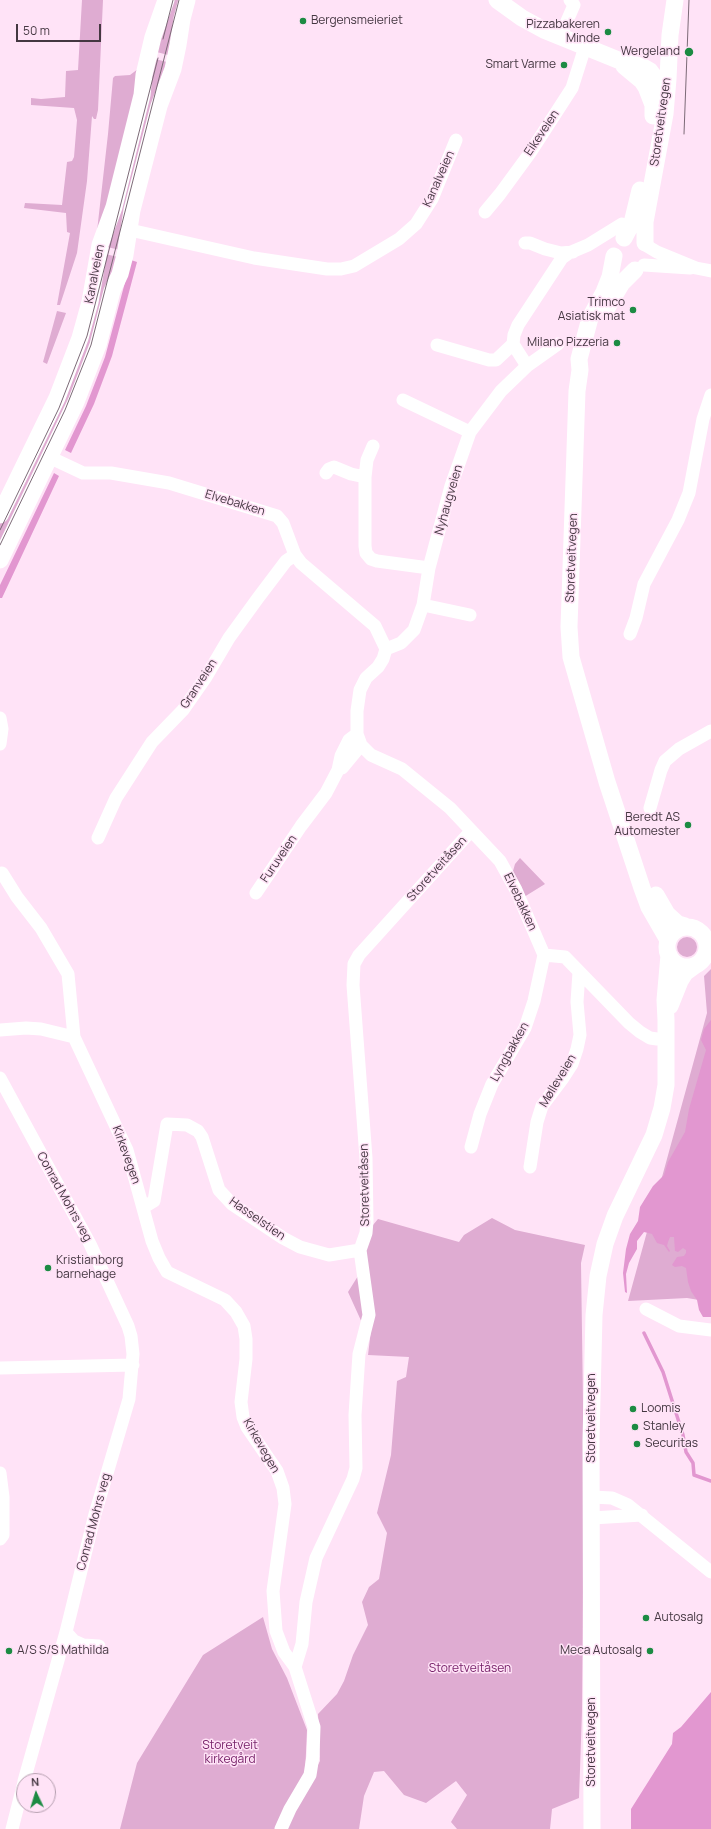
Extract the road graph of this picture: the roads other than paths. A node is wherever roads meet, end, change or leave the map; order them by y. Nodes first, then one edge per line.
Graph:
1 (166, 0) edge
2 (187, 0) edge
3 (497, 0) edge
4 (570, 0) edge
5 (675, 0) edge
6 (560, 37) junction
7 (585, 47) junction
8 (618, 60) junction
9 (665, 114) junction
10 (456, 140) dead end
11 (485, 212) dead end
12 (130, 230) junction
13 (623, 231) junction
14 (525, 242) dead end
15 (646, 244) junction
16 (573, 252) junction
17 (614, 256) junction
18 (639, 268) junction
19 (696, 268) junction
20 (711, 271) edge
21 (513, 344) junction
22 (558, 344) dead end
23 (437, 345) dead end
24 (527, 366) junction
25 (580, 370) junction
26 (711, 395) edge
27 (403, 400) dead end
28 (470, 432) junction
29 (373, 446) dead end
30 (49, 457) junction
31 (326, 473) dead end
32 (365, 477) junction
33 (0, 515) edge
34 (295, 555) junction
35 (0, 560) edge
36 (429, 568) junction
37 (423, 606) junction
38 (470, 615) dead end
39 (630, 634) dead end
40 (386, 649) junction
41 (0, 718) edge
42 (711, 731) edge
43 (359, 739) junction
44 (596, 742) junction
45 (0, 744) edge
46 (650, 808) dead end
47 (472, 831) junction
48 (98, 838) dead end
49 (2, 873) dead end
50 (256, 893) dead end
51 (685, 926) junction
52 (706, 931) edge
53 (669, 948) junction
54 (544, 955) junction
55 (705, 956) edge
56 (579, 972) junction
57 (666, 1020) junction
58 (0, 1030) edge
59 (74, 1037) junction
60 (657, 1039) dead end
61 (0, 1078) edge
62 (471, 1147) dead end
63 (530, 1167) dead end
64 (144, 1207) junction
65 (360, 1250) junction
66 (646, 1309) dead end
67 (711, 1330) edge
68 (133, 1365) junction
69 (0, 1368) edge
70 (0, 1473) edge
71 (592, 1497) junction
72 (642, 1515) junction
73 (592, 1518) junction
74 (0, 1539) edge
75 (711, 1572) edge
76 (66, 1632) junction
77 (99, 1646) dead end
78 (295, 1667) junction
79 (26, 1773) edge
80 (16, 1813) edge
81 (12, 1829) edge
82 (281, 1829) edge
83 (592, 1829) edge

1 - 33 main road, Kanalveien
2 - 12 main road, Kanalveien
3 - 6 main road
4 - 6 street
5 - 9 main road, Storetveitvegen
6 - 7 main road
7 - 8 main road
7 - 11 street, Eikeveien
8 - 9 main road
8 - 13 main road, Storetveitvegen
9 - 15 main road, Storetveitvegen
10 - 12 street, Kanalveien
12 - 30 main road, Kanalveien
13 - 15 main road
13 - 16 street
13 - 17 main road
14 - 16 street
15 - 18 main road
15 - 19 street
16 - 21 street
17 - 18 main road
17 - 25 main road, Storetveitvegen
18 - 19 street
18 - 25 main road, Storetveitvegen
19 - 20 street
21 - 23 street
21 - 24 street
22 - 24 street, Nyhaugveien
24 - 28 street, Nyhaugveien
25 - 44 main road, Storetveitvegen
26 - 39 street
27 - 28 street
28 - 36 street, Nyhaugveien
29 - 32 street
30 - 34 street, Elvebakken
30 - 35 main road, Kanalveien
31 - 32 street
32 - 36 street
34 - 40 street, Elvebakken
34 - 48 street, Granveien
36 - 37 street, Nyhaugveien
37 - 38 street
37 - 40 street, Nyhaugveien
40 - 43 street
41 - 45 street
42 - 46 street
43 - 47 street, Elvebakken
43 - 50 street, Furuveien
44 - 51 main road, Storetveitvegen
44 - 53 main road, Storetveitvegen
47 - 54 street, Elvebakken
47 - 65 street, Storetveitåsen
49 - 59 street, Kirkevegen
51 - 52 main road
51 - 53 main road
52 - 55 main road
53 - 55 main road
53 - 57 main road, Storetveitvegen
54 - 56 street
54 - 62 street, Lyngbakken
55 - 57 main road, Storetveitvegen
56 - 60 street
56 - 63 street, Mølleveien
57 - 71 main road, Storetveitvegen
58 - 59 street
59 - 64 street, Kirkevegen
61 - 68 street, Conrad Mohrs veg
64 - 65 street, Hasselstien
64 - 78 street, Kirkevegen
65 - 78 street, Storetveitåsen
66 - 67 street
68 - 69 street
68 - 76 street, Conrad Mohrs veg
70 - 74 street
71 - 72 street
71 - 73 main road, Storetveitvegen
72 - 73 street
72 - 75 street
73 - 83 main road, Storetveitvegen
76 - 77 street
76 - 79 street, Conrad Mohrs veg
78 - 82 street, Kirkevegen
80 - 81 street, Conrad Mohrs veg

